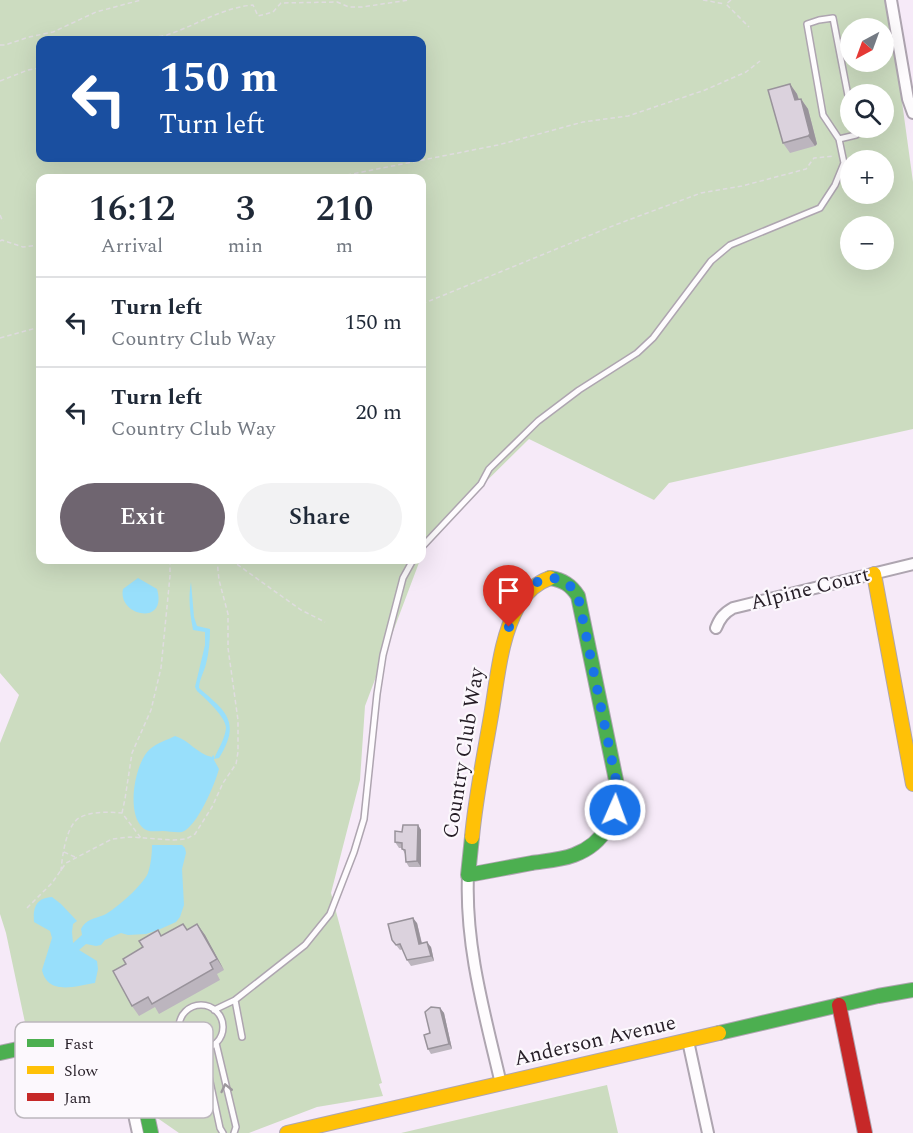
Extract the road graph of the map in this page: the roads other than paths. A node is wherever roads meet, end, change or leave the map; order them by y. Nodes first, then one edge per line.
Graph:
1 (891, 0) edge
2 (846, 84) edge
3 (913, 113) edge
4 (843, 138) edge
5 (839, 139) junction
6 (426, 544) edge
7 (411, 564) edge
8 (913, 564) edge
9 (874, 574) junction
10 (716, 628) dead end
11 (913, 784) edge
12 (468, 875) junction
13 (913, 990) edge
14 (236, 1000) junction
15 (839, 1005) junction
16 (214, 1010) junction
17 (180, 1022) edge
18 (242, 1037) dead end
19 (688, 1041) junction
20 (216, 1043) junction
21 (213, 1045) edge
22 (15, 1050) edge
23 (0, 1053) edge
24 (501, 1084) junction
25 (213, 1095) edge
26 (135, 1118) edge
27 (148, 1118) edge
28 (138, 1133) edge
29 (152, 1133) edge
30 (223, 1133) edge
31 (234, 1133) edge
32 (287, 1133) edge
33 (708, 1133) edge
34 (865, 1133) edge

1 - 3 street
2 - 5 lane
4 - 5 lane
5 - 6 lane
7 - 14 lane
8 - 9 street, Alpine Court
9 - 10 street, Alpine Court
9 - 11 street
12 - 12 street, Country Club Way
12 - 24 street, Country Club Way
13 - 15 street, Anderson Avenue
14 - 16 lane
14 - 18 lane
15 - 19 street, Anderson Avenue
15 - 34 street
16 - 17 lane
16 - 20 lane
19 - 24 street, Anderson Avenue
19 - 33 street
20 - 21 lane
31 -> 20 lane
22 - 23 street
24 - 32 street, Anderson Avenue
25 - 30 lane
26 - 28 street
27 - 29 street

